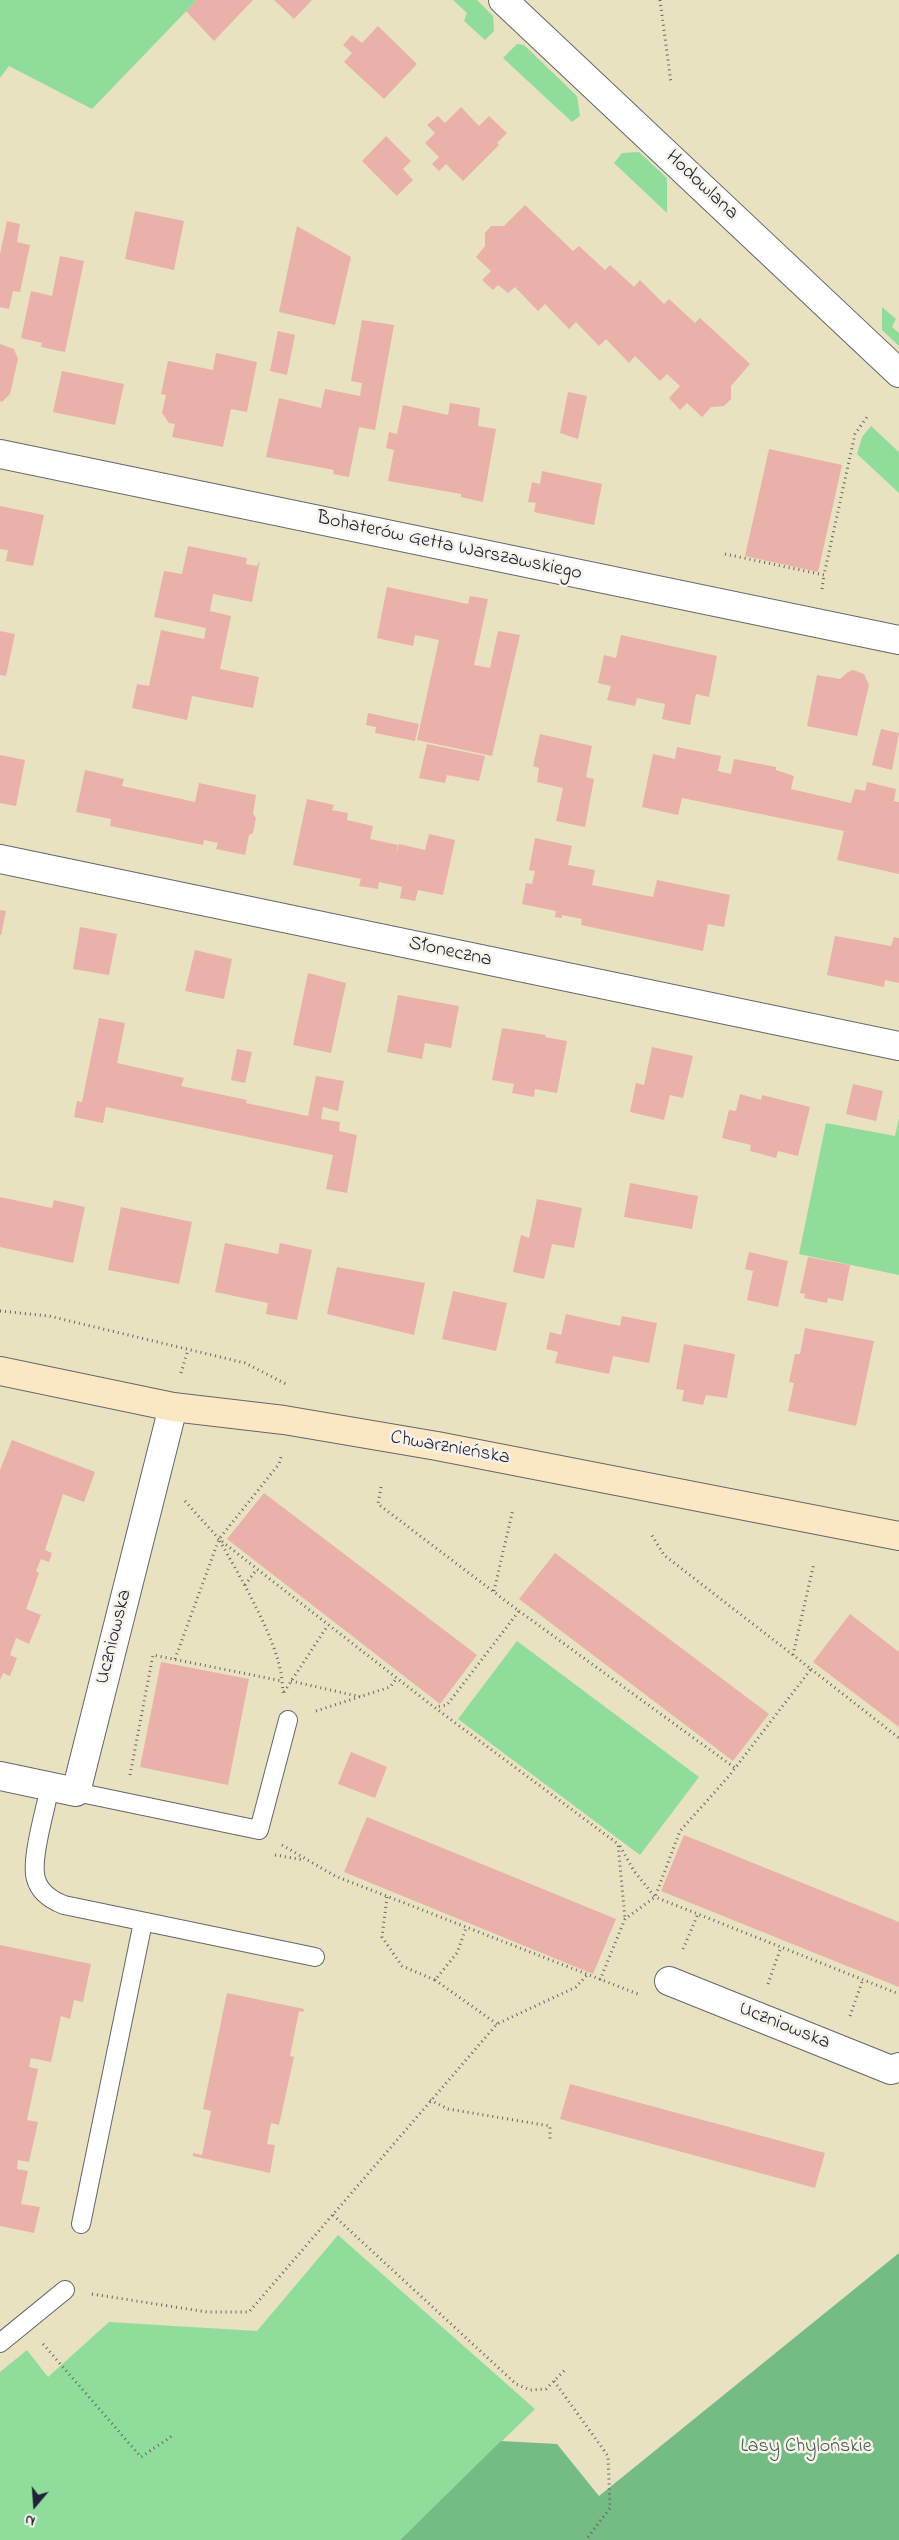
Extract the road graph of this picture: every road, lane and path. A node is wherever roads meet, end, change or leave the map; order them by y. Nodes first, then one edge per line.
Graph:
1 (504, 0) edge
2 (660, 0) edge
3 (670, 83) dead end
4 (899, 373) edge
5 (869, 414) dead end
6 (0, 454) edge
7 (726, 554) dead end
8 (899, 640) edge
9 (0, 859) edge
10 (899, 1046) edge
11 (0, 1311) edge
12 (244, 1363) dead end
13 (0, 1371) edge
14 (173, 1407) junction
15 (281, 1457) dead end
16 (381, 1486) dead end
17 (186, 1494) dead end
18 (513, 1509) dead end
19 (651, 1534) dead end
20 (899, 1536) edge
21 (219, 1539) junction
22 (814, 1563) dead end
23 (257, 1569) junction
24 (244, 1586) junction
25 (494, 1591) junction
26 (520, 1611) junction
27 (328, 1625) junction
28 (793, 1655) junction
29 (175, 1659) junction
30 (811, 1669) junction
31 (397, 1678) junction
32 (282, 1681) junction
33 (291, 1681) junction
34 (283, 1694) junction
35 (362, 1697) junction
36 (430, 1704) junction
37 (288, 1720) junction
38 (899, 1738) edge
39 (736, 1768) junction
40 (0, 1776) edge
41 (63, 1789) junction
42 (124, 1802) junction
43 (259, 1830) junction
44 (618, 1844) junction
45 (387, 1897) junction
46 (655, 1897) junction
47 (625, 1919) junction
48 (143, 1922) junction
49 (466, 1928) junction
50 (315, 1957) dead end
51 (587, 1975) junction
52 (436, 1980) junction
53 (600, 1980) junction
54 (669, 1981) joint
55 (899, 1994) edge
56 (497, 2024) junction
57 (899, 2067) edge
58 (430, 2100) junction
59 (550, 2139) dead end
60 (332, 2215) junction
61 (80, 2224) dead end
62 (65, 2290) joint
63 (25, 2322) junction
64 (0, 2343) edge
65 (567, 2368) dead end
66 (554, 2381) junction
67 (172, 2436) dead end
68 (586, 2540) edge

1 - 4 street, Hodowlana
2 - 3 path
5 - 7 path
6 - 8 street, Bohaterów Getta Warszawskiego
9 - 10 street, Słoneczna
11 - 12 path
13 - 14 main road, Chwarznieńska
14 - 20 main road, Chwarznieńska
14 - 41 street, Uczniowska
15 - 21 path
16 - 25 path
17 - 21 path
18 - 25 path
19 - 28 path
21 - 23 path
21 - 24 path
21 - 29 path
22 - 28 path
23 - 24 path
23 - 27 path
24 - 32 path
25 - 26 path
26 - 36 path
26 - 39 path
27 - 31 path
27 - 33 path
28 - 30 path
29 - 32 path
29 - 42 path
30 - 38 path
30 - 39 path
31 - 35 path
31 - 36 path
32 - 34 path
33 - 34 path
33 - 35 path
34 - 37 path
35 - 37 path
36 - 44 path
37 - 43 lane
39 - 46 path
40 - 41 street
41 - 42 lane
41 - 48 lane
42 - 43 lane
43 - 45 path
44 - 46 path
44 - 47 path
45 - 49 path
45 - 52 path
46 - 47 path
46 - 55 path
47 - 53 path
48 - 50 lane
48 - 61 lane
49 - 51 path
49 - 52 path
51 - 53 path
51 - 56 path
52 - 56 path
53 - 54 path
54 - 57 street, Uczniowska
56 - 58 path
58 - 59 path
58 - 60 path
60 - 62 path
60 - 66 path
62 - 63 lane
63 - 64 lane
63 - 67 path
65 - 66 path
66 - 68 path

